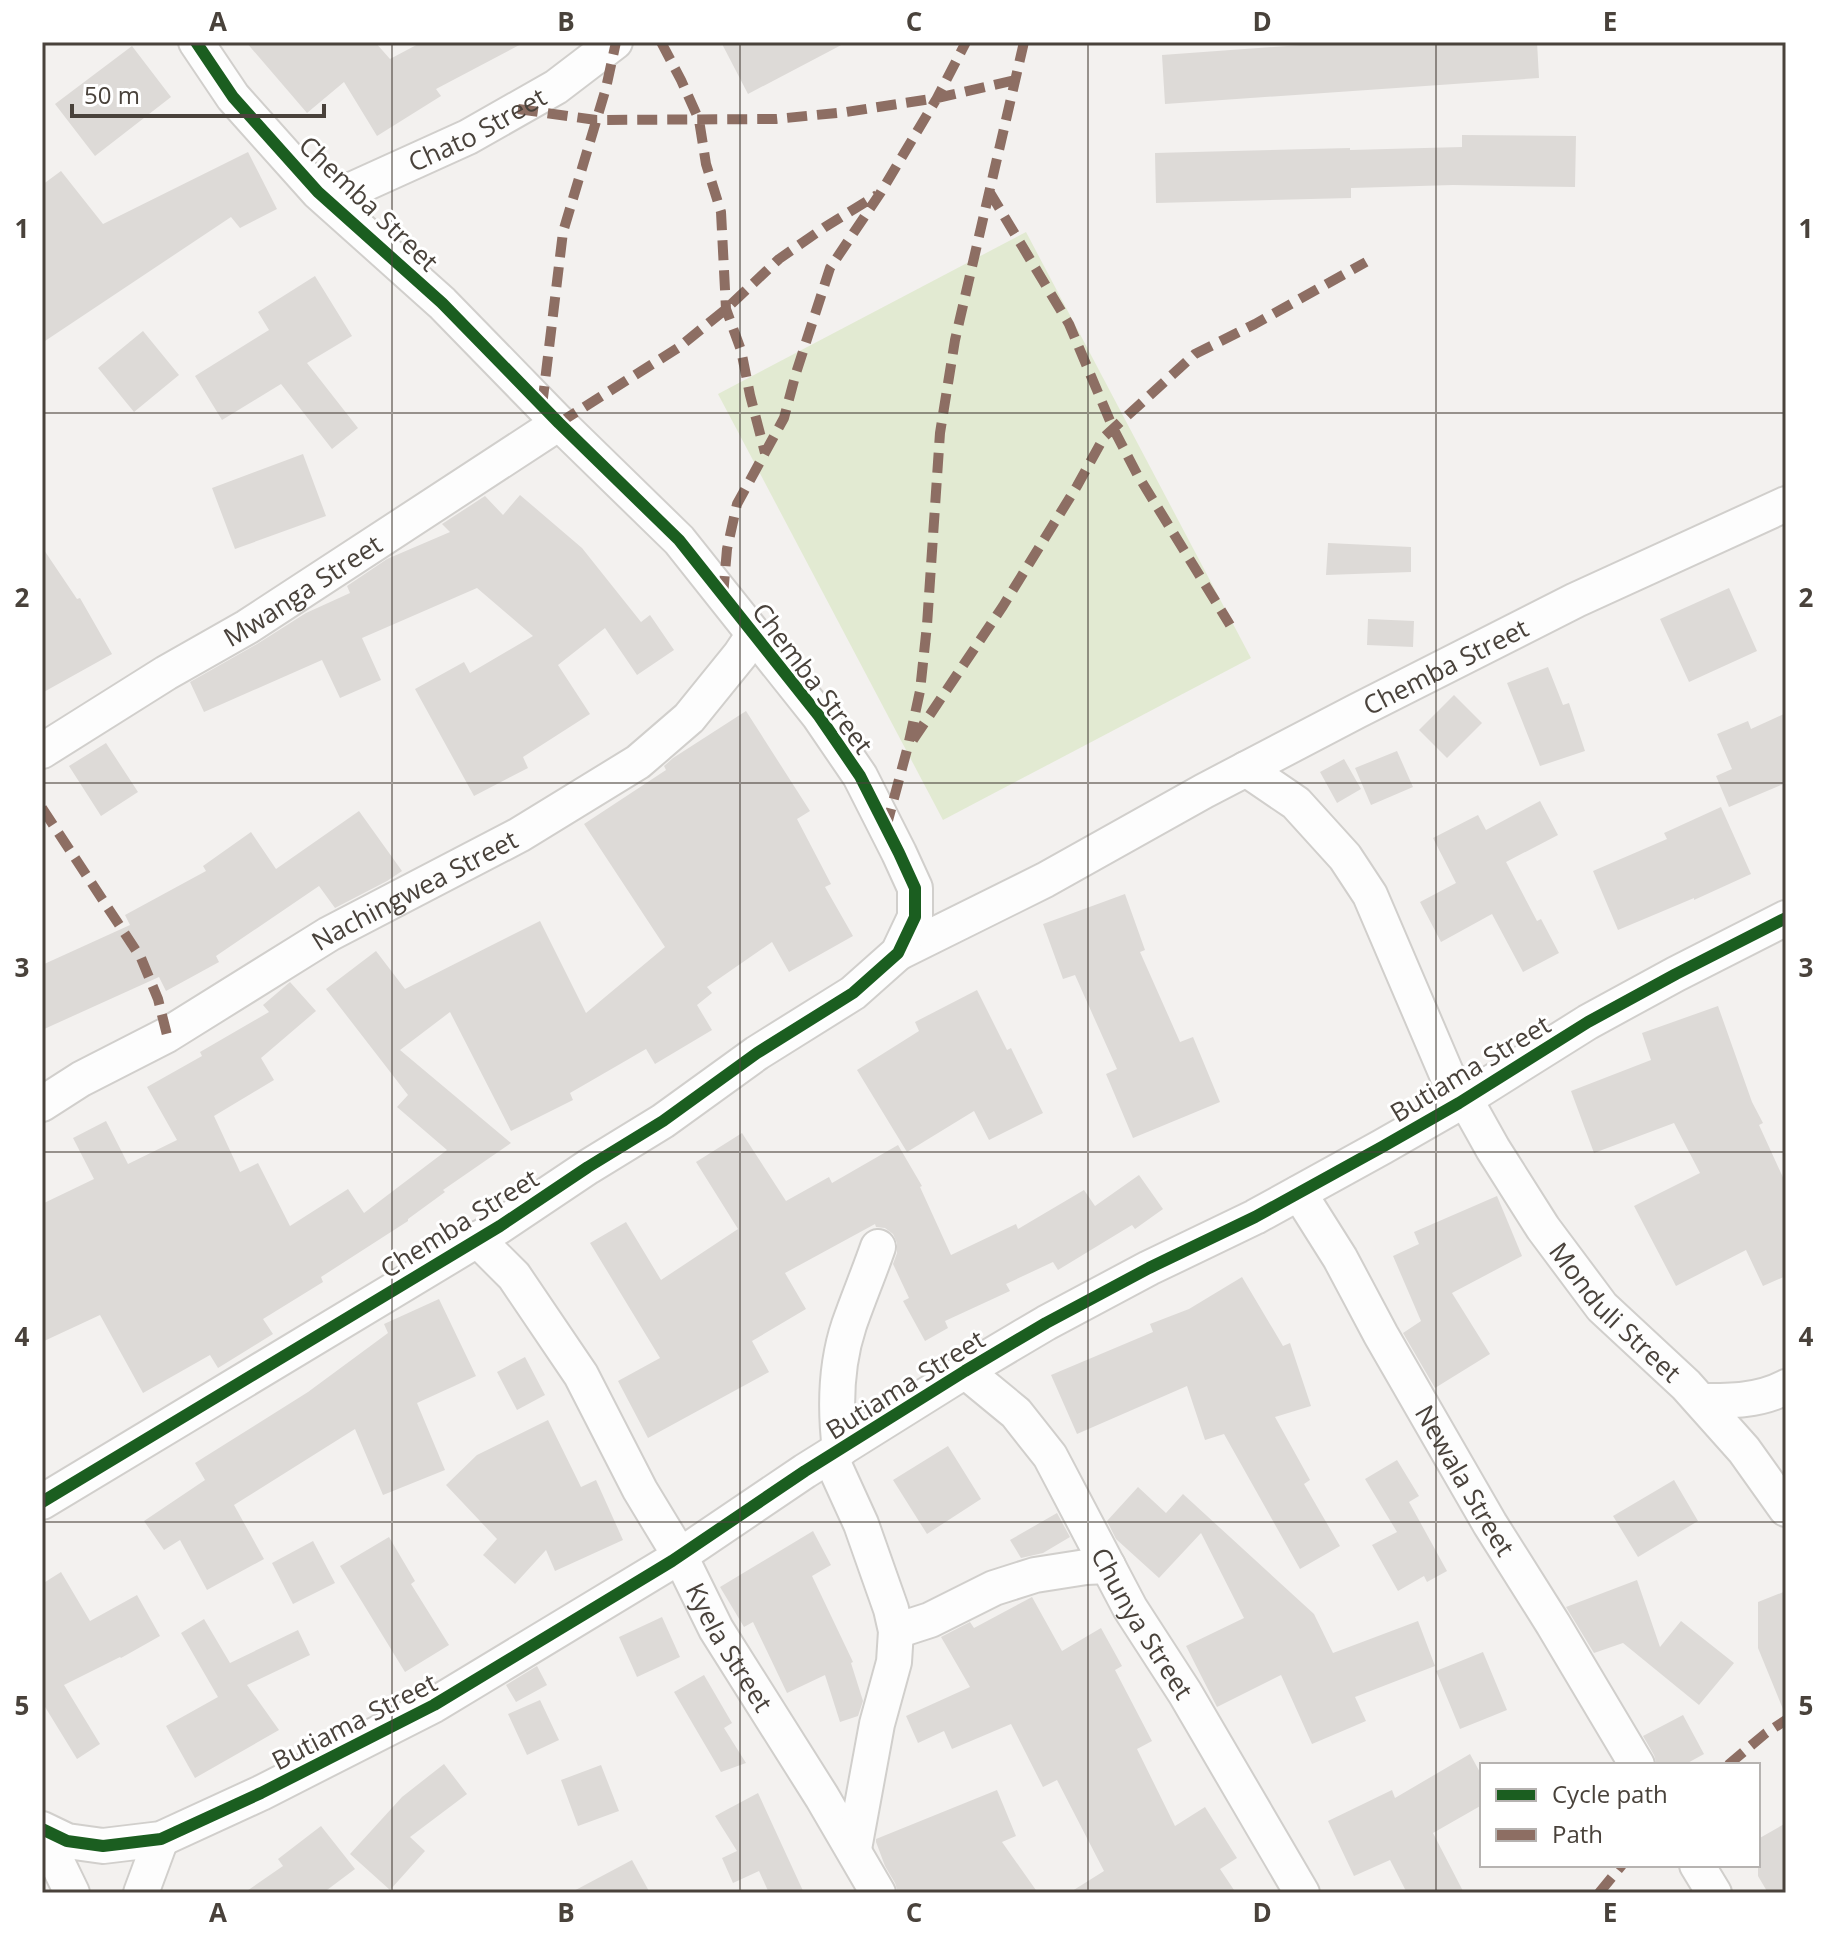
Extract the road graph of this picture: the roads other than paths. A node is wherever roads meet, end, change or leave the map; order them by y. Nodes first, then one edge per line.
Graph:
1 (196, 42) edge
2 (615, 42) edge
3 (329, 200) junction
4 (559, 423) junction
5 (1786, 504) edge
6 (754, 634) junction
7 (42, 751) edge
8 (1246, 769) junction
9 (1786, 918) edge
10 (898, 953) junction
11 (1462, 1101) junction
12 (42, 1104) edge
13 (1299, 1193) junction
14 (477, 1239) junction
15 (878, 1247) dead end
16 (965, 1371) junction
17 (1786, 1387) edge
18 (1701, 1401) junction
19 (835, 1453) junction
20 (42, 1502) edge
21 (1786, 1509) edge
22 (680, 1556) junction
23 (1108, 1566) junction
24 (896, 1631) junction
25 (1636, 1763) edge
26 (42, 1830) edge
27 (161, 1839) junction
28 (854, 1849) junction
29 (1698, 1867) edge
30 (72, 1893) edge
31 (141, 1893) edge
32 (878, 1893) edge
33 (1302, 1893) edge
34 (1714, 1893) edge

1 - 3 street, Chemba Street
2 - 3 street, Chato Street
3 - 4 street, Chemba Street
4 - 6 street, Chemba Street
4 - 7 street, Mwanga Street
5 - 8 street, Chemba Street
6 - 10 street, Chemba Street
6 - 12 street, Nachingwea Street
8 - 10 street, Chemba Street
8 - 11 street, Monduli Street
9 - 11 street, Butiama Street
10 - 14 street, Chemba Street
11 - 13 street, Butiama Street
11 - 18 street, Monduli Street
13 - 16 street, Butiama Street
13 - 25 street, Newala Street
14 - 20 street, Chemba Street
14 - 22 street, Kyela Street
15 - 19 street
16 - 19 street, Butiama Street
16 - 23 street, Chunya Street
17 - 18 street
18 - 21 street, Monduli Street
19 - 22 street, Butiama Street
19 - 24 street
22 - 27 street, Butiama Street
22 - 28 street, Kyela Street
23 - 24 street
23 - 33 street, Chunya Street
24 - 28 street
26 - 27 street, Butiama Street
26 - 30 street
27 - 31 street
28 - 32 street, Kyela Street
29 - 34 street

